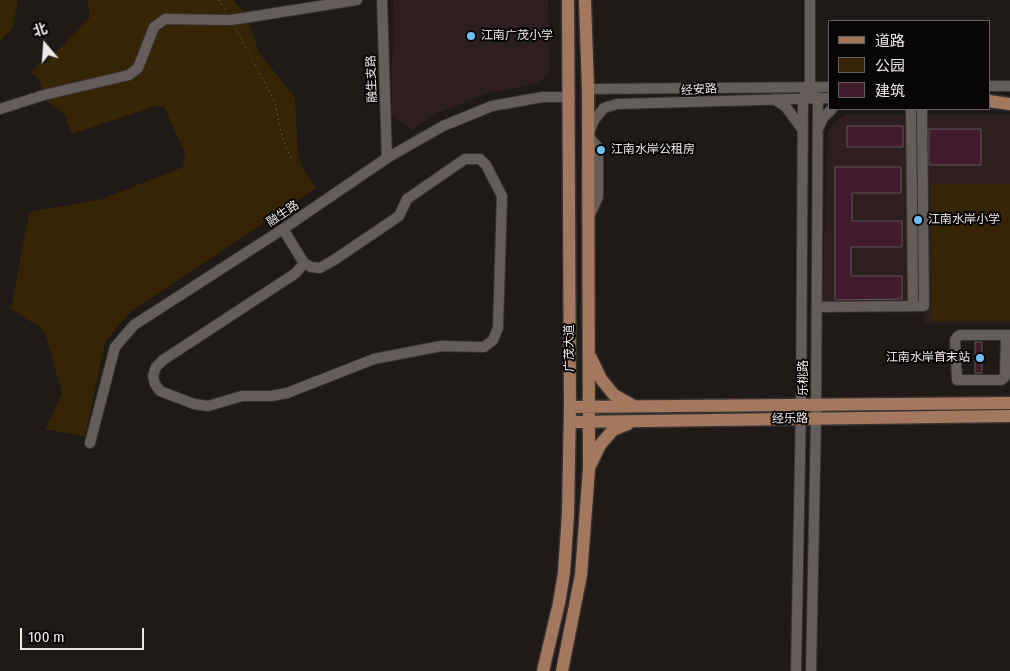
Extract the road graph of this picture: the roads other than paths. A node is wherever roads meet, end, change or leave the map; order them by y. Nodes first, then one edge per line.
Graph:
1 (357, 0) edge
2 (382, 0) edge
3 (564, 0) edge
4 (568, 0) edge
5 (585, 0) edge
6 (590, 0) edge
7 (810, 0) edge
8 (569, 22) junction
9 (586, 23) junction
10 (828, 86) edge
11 (990, 86) edge
12 (1010, 86) edge
13 (810, 87) junction
14 (588, 89) junction
15 (570, 97) junction
16 (803, 98) junction
17 (818, 98) junction
18 (828, 98) edge
19 (1010, 98) edge
20 (774, 99) junction
21 (990, 100) edge
22 (990, 100) edge
23 (1010, 104) edge
24 (0, 109) edge
25 (831, 110) edge
26 (911, 110) edge
27 (922, 110) edge
28 (803, 130) junction
29 (818, 130) junction
30 (588, 136) junction
31 (387, 158) junction
32 (284, 229) junction
33 (304, 263) junction
34 (570, 286) junction
35 (589, 286) junction
36 (913, 306) junction
37 (817, 307) junction
38 (1008, 338) edge
39 (589, 353) junction
40 (1010, 403) edge
41 (801, 404) junction
42 (816, 404) junction
43 (634, 406) junction
44 (570, 407) junction
45 (589, 407) junction
46 (1010, 416) edge
47 (801, 419) junction
48 (816, 419) junction
49 (635, 421) junction
50 (570, 422) junction
51 (589, 422) junction
52 (90, 444) dead end
53 (589, 469) junction
54 (563, 670) edge
55 (543, 671) edge
56 (796, 671) edge
57 (811, 671) edge

1 - 24 street
2 - 31 street, 融生支路
3 - 8 street, 广茂大道
4 - 8 main road, 广茂大道
5 - 9 main road, 广茂大道
6 - 9 street, 广茂大道
7 - 13 street
8 - 15 main road, 广茂大道
9 - 14 main road, 广茂大道
10 - 13 street, 经安路
11 - 12 street
13 - 14 street, 经安路
13 - 16 street
13 - 17 street
14 - 30 main road, 广茂大道
15 - 31 street, 融生路
15 - 34 main road, 广茂大道
16 - 17 street, 经安路
16 - 20 street, 经安路
16 - 28 street, 乐桃路
17 - 18 street, 经安路
17 - 29 street, 乐桃路
19 - 21 street
20 - 28 street
20 - 30 street, 经安路
22 - 23 main road
25 - 29 street
26 - 36 street
27 - 36 street
28 - 41 street, 乐桃路
29 - 37 street, 乐桃路
30 - 35 main road, 广茂大道
31 - 32 street, 融生路
32 - 33 street
32 - 52 street, 融生路
33 - 33 street
34 - 35 main road
34 - 44 main road, 广茂大道
35 - 39 main road, 广茂大道
36 - 37 street
37 - 42 street, 乐桃路
38 - 38 street
39 - 43 main road
39 - 45 main road, 广茂大道
40 - 42 main road, 经乐路
41 - 42 main road, 经乐路
41 - 43 main road, 经乐路
41 - 47 street, 乐桃路
42 - 48 street, 乐桃路
43 - 45 main road, 经乐路
44 - 45 main road, 经乐路
44 - 50 main road, 广茂大道
45 - 51 main road, 广茂大道
46 - 48 main road, 经乐路
47 - 48 main road, 经乐路
47 - 49 main road, 经乐路
47 - 56 street, 乐桃路
48 - 57 street, 乐桃路
49 - 51 main road, 经乐路
49 - 53 main road
50 - 51 main road, 经乐路
50 - 55 main road, 广茂大道
51 - 53 main road, 广茂大道
53 - 54 main road, 广茂大道

